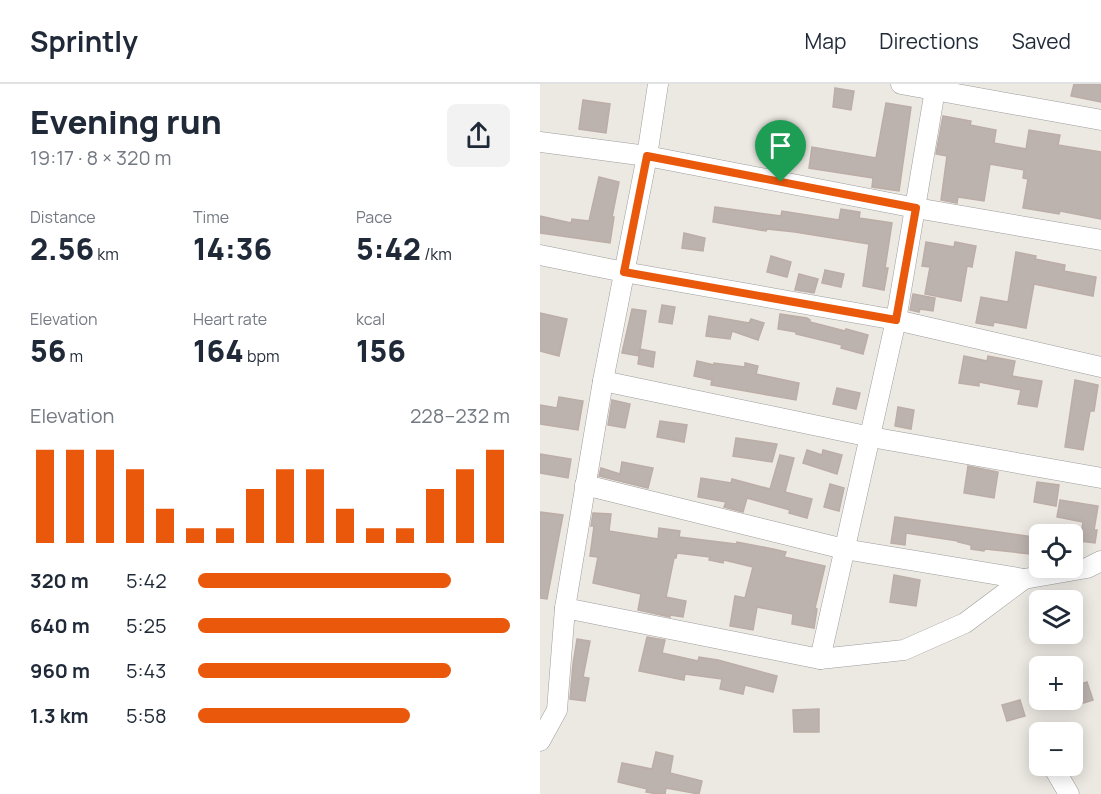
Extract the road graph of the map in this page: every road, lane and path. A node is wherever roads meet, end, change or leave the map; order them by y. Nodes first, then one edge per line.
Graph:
1 (658, 84) edge
2 (901, 84) edge
3 (935, 87) edge
4 (1101, 120) edge
5 (540, 142) edge
6 (647, 156) junction
7 (916, 208) junction
8 (1101, 240) edge
9 (540, 255) edge
10 (624, 272) junction
11 (896, 320) junction
12 (1101, 367) edge
13 (603, 381) junction
14 (871, 437) junction
15 (1101, 478) edge
16 (585, 485) junction
17 (844, 549) junction
18 (1101, 561) edge
19 (1024, 579) junction
20 (565, 608) junction
21 (820, 659) junction
22 (540, 741) edge
23 (1058, 776) edge
24 (1069, 794) edge

1 - 6 street
2 - 3 street
3 - 4 street
3 - 7 street
5 - 6 street
6 - 7 street
6 - 10 street
7 - 8 street
7 - 11 street
9 - 10 street
10 - 11 street
10 - 13 street
11 - 12 street
11 - 14 street
13 - 14 street
13 - 16 street
14 - 15 street
14 - 17 street
16 - 17 street
16 - 20 street
17 - 19 street
17 - 21 street
18 - 19 street
19 - 21 street
20 - 21 street
20 - 22 street
23 - 24 street

